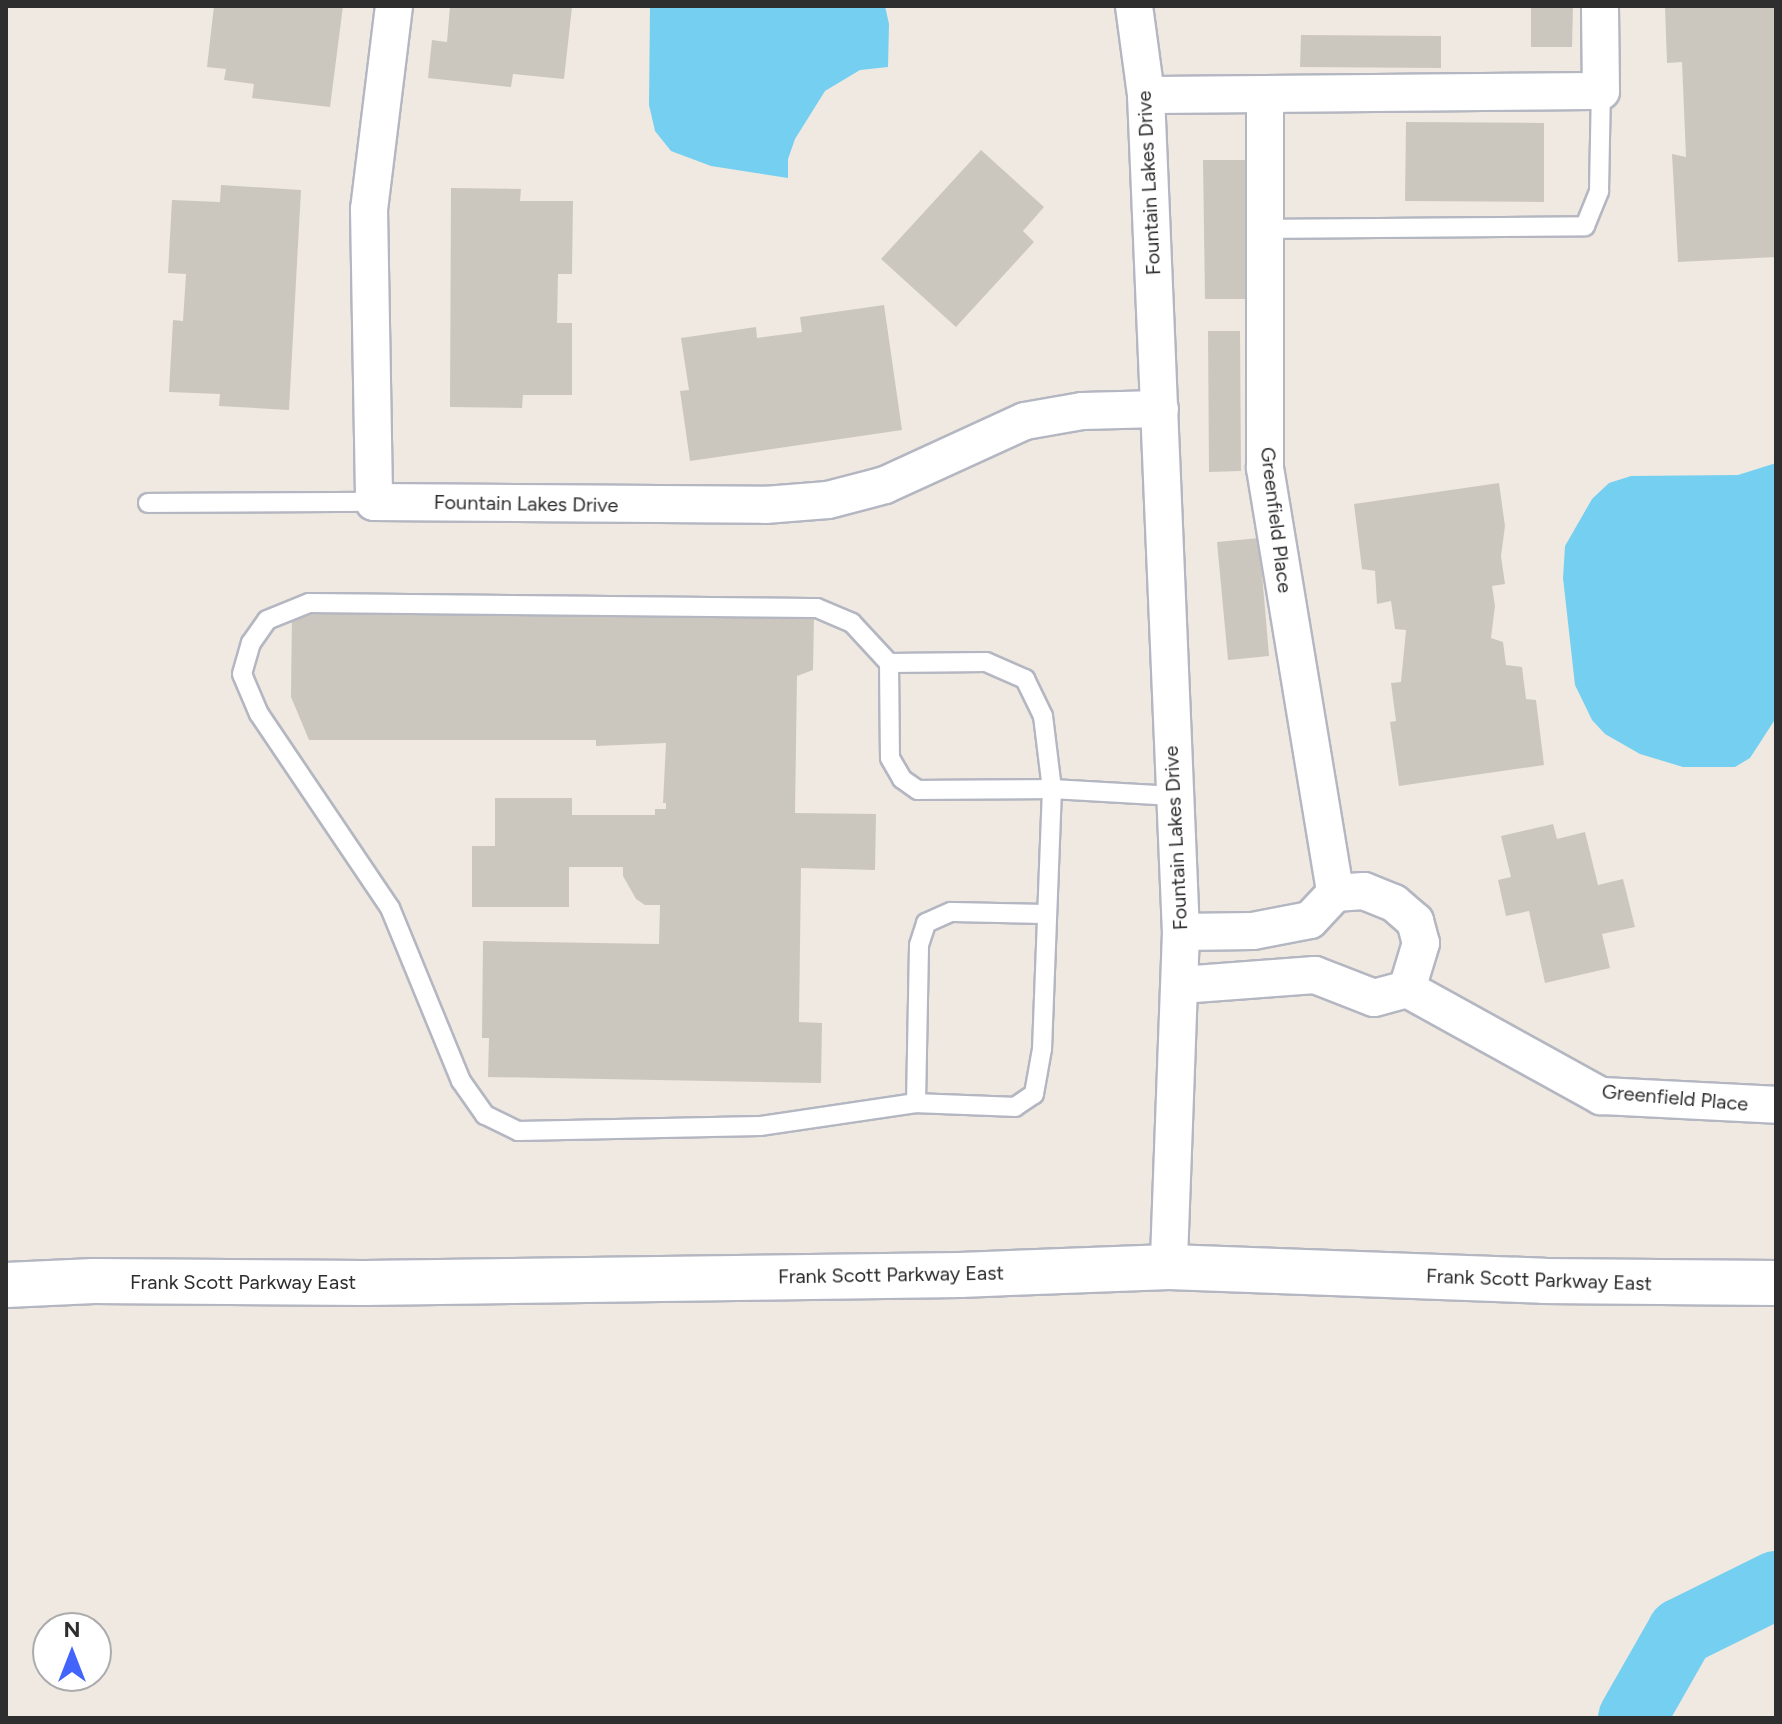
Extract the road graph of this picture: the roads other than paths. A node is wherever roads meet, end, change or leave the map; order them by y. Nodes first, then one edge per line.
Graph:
1 (394, 6) edge
2 (1134, 6) edge
3 (1600, 6) edge
4 (1601, 91) junction
5 (1146, 95) junction
6 (1265, 95) junction
7 (1265, 229) junction
8 (1160, 409) junction
9 (374, 502) junction
10 (148, 503) dead end
11 (889, 663) junction
12 (1052, 789) junction
13 (1174, 796) junction
14 (1335, 893) junction
15 (1047, 914) junction
16 (1181, 932) junction
17 (1181, 985) junction
18 (1407, 989) junction
19 (916, 1103) junction
20 (1776, 1105) edge
21 (1169, 1267) junction
22 (1776, 1283) edge
23 (6, 1285) edge

1 - 9 street
2 - 5 street, Fountain Lakes Drive
3 - 4 street
4 - 6 street
4 - 7 lane
5 - 6 street
5 - 8 street, Fountain Lakes Drive
6 - 7 street, Greenfield Place
7 - 14 street, Greenfield Place
8 - 9 street, Fountain Lakes Drive
8 - 13 street, Fountain Lakes Drive
9 - 10 lane
11 - 12 lane
11 - 12 lane
11 - 19 lane
12 - 13 lane
12 - 15 lane
13 - 16 street, Fountain Lakes Drive
14 - 16 street
14 - 18 street
15 - 19 lane
15 - 19 lane
16 - 17 street, Fountain Lakes Drive
17 - 18 street
17 - 21 street, Fountain Lakes Drive
18 - 20 street, Greenfield Place
21 - 22 main road, Frank Scott Parkway East
21 - 23 main road, Frank Scott Parkway East

